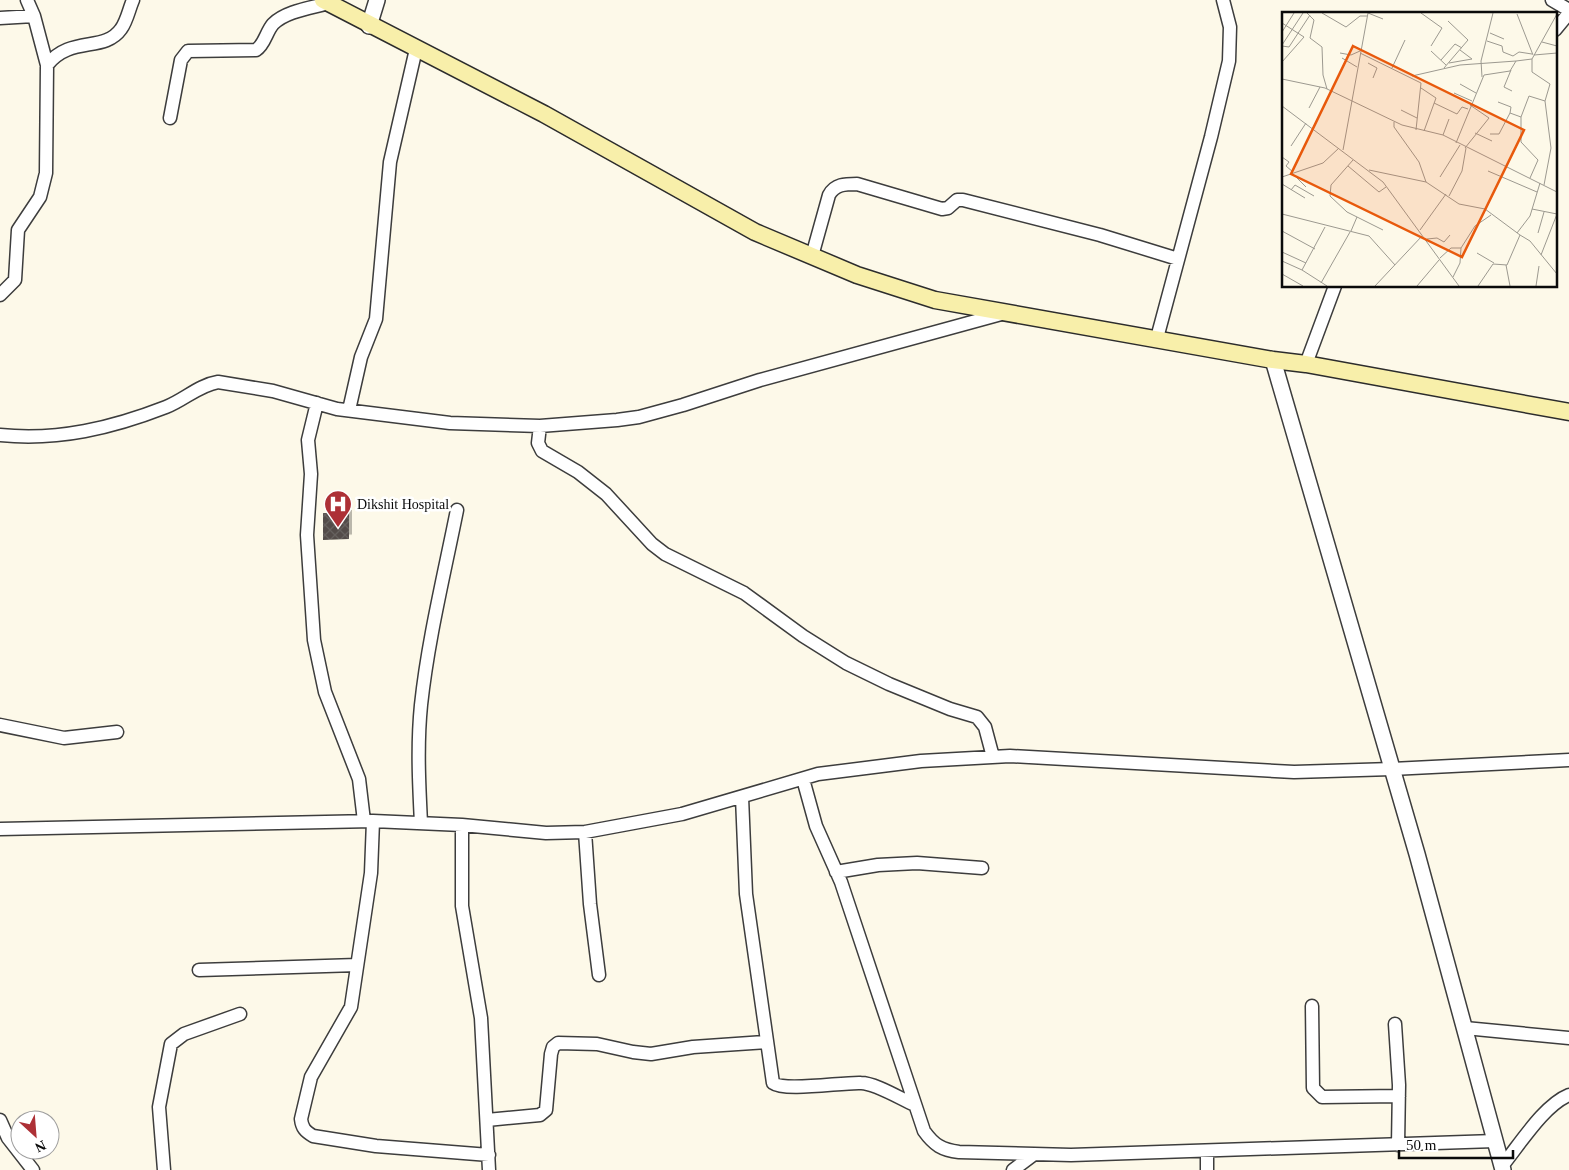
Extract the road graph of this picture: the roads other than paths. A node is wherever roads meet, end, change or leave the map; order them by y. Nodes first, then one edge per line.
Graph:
1 (27, 0) edge
2 (133, 0) edge
3 (378, 0) edge
4 (1223, 0) edge
5 (1552, 0) edge
6 (326, 2) edge
7 (34, 16) junction
8 (0, 18) edge
9 (1565, 19) edge
10 (369, 26) junction
11 (416, 49) junction
12 (47, 65) junction
13 (170, 118) dead end
14 (812, 256) junction
15 (1178, 259) junction
16 (1334, 288) edge
17 (0, 295) edge
18 (1007, 312) junction
19 (1157, 338) junction
20 (1273, 360) junction
21 (1306, 364) junction
22 (317, 403) junction
23 (349, 410) junction
24 (1569, 412) edge
25 (540, 426) junction
26 (0, 435) edge
27 (456, 510) dead end
28 (0, 725) edge
29 (117, 732) dead end
30 (993, 757) junction
31 (1569, 760) edge
32 (1392, 770) junction
33 (804, 778) junction
34 (742, 797) junction
35 (369, 821) junction
36 (420, 823) junction
37 (462, 826) junction
38 (0, 829) edge
39 (586, 832) junction
40 (982, 868) dead end
41 (836, 872) junction
42 (357, 965) junction
43 (200, 970) dead end
44 (599, 976) dead end
45 (1312, 1006) dead end
46 (240, 1014) dead end
47 (1395, 1024) dead end
48 (1465, 1028) junction
49 (1569, 1038) edge
50 (766, 1042) junction
51 (1569, 1095) edge
52 (1399, 1096) junction
53 (915, 1105) junction
54 (0, 1120) edge
55 (487, 1120) junction
56 (1495, 1141) junction
57 (1398, 1145) junction
58 (1207, 1151) junction
59 (489, 1155) junction
60 (1033, 1155) junction
61 (1503, 1168) edge
62 (33, 1170) edge
63 (164, 1170) edge
64 (489, 1170) edge
65 (1013, 1170) edge
66 (1208, 1170) edge

1 - 7 street
2 - 12 street
3 - 10 street
4 - 15 street
5 - 9 street
6 - 10 main road
6 - 13 street
7 - 8 street
7 - 12 street
10 - 11 main road
11 - 14 main road
11 - 23 street
12 - 17 street
14 - 15 street
14 - 18 main road
15 - 19 street
16 - 21 street
18 - 19 main road
18 - 25 street
19 - 20 main road
20 - 21 main road
20 - 32 street
21 - 24 main road
22 - 23 street
22 - 26 street
22 - 35 street
23 - 25 street
25 - 30 street
27 - 36 street
28 - 29 street
30 - 32 street
30 - 33 street
31 - 32 street
32 - 48 street
33 - 34 street
33 - 41 street
34 - 39 street
34 - 50 street
35 - 36 street
35 - 38 street
35 - 42 street
36 - 37 street
37 - 39 street
37 - 55 street
39 - 44 street
40 - 41 street
41 - 53 street
42 - 43 street
42 - 59 street
45 - 52 street
46 - 63 street
47 - 52 street
48 - 49 street
48 - 56 street
50 - 53 street
50 - 55 street
51 - 61 street
52 - 57 street
53 - 60 street
54 - 62 street
55 - 59 street
56 - 57 street
56 - 61 street
57 - 58 street
58 - 60 street
58 - 66 street
59 - 64 street
60 - 65 street

